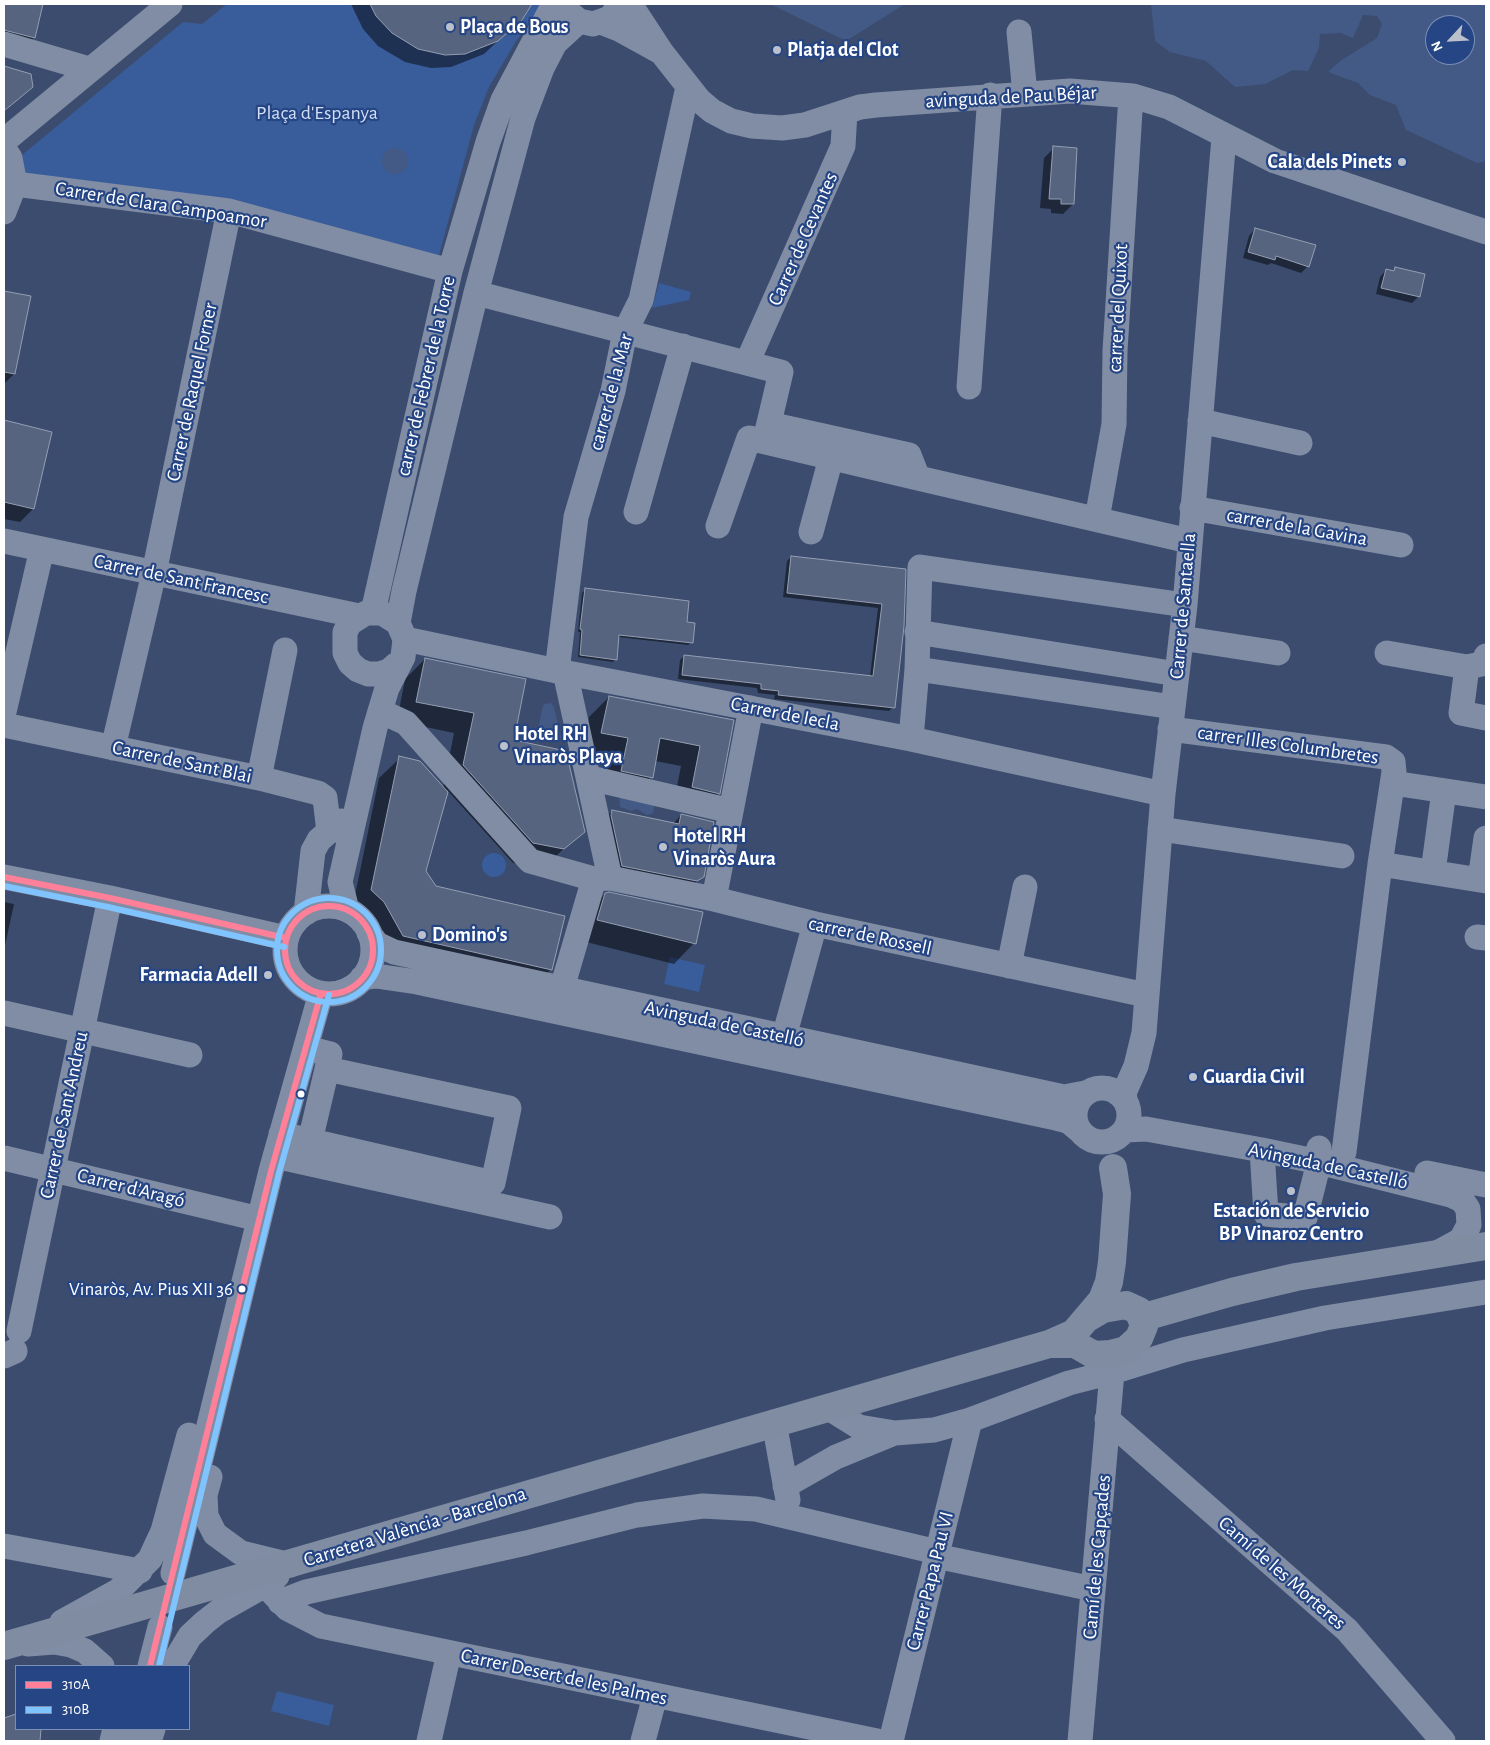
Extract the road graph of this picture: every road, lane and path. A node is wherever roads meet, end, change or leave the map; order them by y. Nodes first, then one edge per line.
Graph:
1 (170, 4) edge
2 (554, 4) edge
3 (621, 4) edge
4 (630, 4) edge
5 (581, 16) edge
6 (1019, 32) dead end
7 (4, 44) edge
8 (662, 53) junction
9 (89, 69) junction
10 (688, 87) junction
11 (1025, 94) junction
12 (990, 95) junction
13 (1133, 96) junction
14 (845, 112) junction
15 (1224, 137) junction
16 (4, 141) edge
17 (488, 142) junction
18 (4, 148) edge
19 (1262, 156) junction
20 (511, 164) junction
21 (1220, 179) junction
22 (15, 184) junction
23 (229, 211) junction
24 (4, 212) edge
25 (1486, 232) edge
26 (450, 271) junction
27 (476, 293) junction
28 (625, 332) junction
29 (683, 346) junction
30 (747, 363) junction
31 (969, 387) dead end
32 (1200, 421) junction
33 (767, 433) junction
34 (1300, 443) dead end
35 (831, 458) junction
36 (918, 478) junction
37 (1192, 508) junction
38 (636, 512) dead end
39 (1097, 519) junction
40 (718, 526) dead end
41 (811, 532) dead end
42 (1189, 540) junction
43 (4, 541) edge
44 (1401, 545) dead end
45 (42, 549) junction
46 (154, 573) junction
47 (1185, 605) junction
48 (366, 614) junction
49 (402, 631) junction
50 (917, 632) junction
51 (1181, 638) junction
52 (285, 650) dead end
53 (1278, 653) dead end
54 (1387, 653) dead end
55 (1481, 662) edge
56 (398, 664) junction
57 (917, 669) junction
58 (358, 670) junction
59 (561, 672) junction
60 (1177, 674) junction
61 (751, 708) junction
62 (4, 712) edge
63 (1172, 718) junction
64 (1486, 718) edge
65 (378, 719) junction
66 (4, 725) edge
67 (911, 740) junction
68 (113, 748) junction
69 (259, 778) junction
70 (590, 778) junction
71 (1393, 783) junction
72 (1444, 791) junction
73 (359, 794) junction
74 (1163, 794) junction
75 (1486, 797) edge
76 (731, 810) junction
77 (1160, 829) junction
78 (329, 832) junction
79 (1486, 838) edge
80 (1342, 856) dead end
81 (1380, 864) junction
82 (1433, 872) junction
83 (4, 877) edge
84 (602, 879) junction
85 (1483, 880) edge
86 (1025, 887) dead end
87 (110, 898) junction
88 (714, 899) junction
89 (347, 910) junction
90 (306, 913) junction
91 (815, 924) junction
92 (369, 933) junction
93 (286, 938) junction
94 (1008, 966) junction
95 (362, 978) junction
96 (562, 988) junction
97 (321, 994) junction
98 (1146, 995) junction
99 (4, 1013) edge
100 (82, 1030) junction
101 (1144, 1033) junction
102 (784, 1037) junction
103 (306, 1048) junction
104 (190, 1055) dead end
105 (327, 1068) junction
106 (1093, 1090) junction
107 (1126, 1102) junction
108 (1124, 1131) junction
109 (1088, 1136) junction
110 (310, 1141) junction
111 (1262, 1150) junction
112 (1344, 1152) junction
113 (276, 1154) junction
114 (1319, 1155) junction
115 (4, 1158) edge
116 (1113, 1168) junction
117 (53, 1169) junction
118 (1486, 1185) edge
119 (550, 1217) dead end
120 (259, 1219) junction
121 (503, 1222) dead end
122 (1486, 1246) edge
123 (1439, 1252) junction
124 (1112, 1262) junction
125 (1486, 1292) edge
126 (1134, 1312) junction
127 (1082, 1321) junction
128 (1049, 1344) junction
129 (13, 1346) edge
130 (1107, 1358) junction
131 (222, 1369) junction
132 (827, 1407) junction
133 (970, 1420) junction
134 (1107, 1420) junction
135 (774, 1422) junction
136 (894, 1433) junction
137 (786, 1486) junction
138 (792, 1517) junction
139 (4, 1546) edge
140 (936, 1554) junction
141 (290, 1565) junction
142 (140, 1572) junction
143 (173, 1573) dead end
144 (1093, 1590) junction
145 (272, 1594) junction
146 (160, 1628) dead end
147 (4, 1646) edge
148 (450, 1652) junction
149 (101, 1665) edge
150 (150, 1665) edge
151 (173, 1665) edge
152 (655, 1696) junction
153 (429, 1741) edge
154 (643, 1741) edge
155 (877, 1741) edge
156 (891, 1741) edge
157 (1080, 1741) edge
158 (1443, 1741) edge

1 - 9 street
2 - 17 street, carrer de Febrer de la Torre
3 - 5 street, carrer de Febrer de la Torre
4 - 8 street, avinguda de Pau Béjar
5 - 8 street, avinguda de Pau Béjar
5 - 20 street, carrer de Febrer de la Torre
6 - 11 street
7 - 9 street
8 - 10 street, avinguda de Pau Béjar
9 - 16 street
10 - 14 street, avinguda de Pau Béjar
10 - 28 street, carrer de la Mar
11 - 12 street, avinguda de Pau Béjar
11 - 13 street, avinguda de Pau Béjar
12 - 14 street, avinguda de Pau Béjar
12 - 31 street
13 - 15 street, avinguda de Pau Béjar
13 - 39 street, carrer del Quixot
14 - 30 street, Carrer de Cevantes
15 - 19 street, avinguda de Pau Béjar
15 - 21 street, Carrer de Santaella
17 - 20 street, carrer de Febrer de la Torre
17 - 26 street, carrer de Febrer de la Torre
18 - 22 street
19 - 21 street
19 - 25 street, avinguda de Pau Béjar
20 - 27 street, carrer de Febrer de la Torre
21 - 32 street, Carrer de Santaella
22 - 23 street, Carrer de Clara Campoamor
22 - 24 street
23 - 26 street, Carrer de Clara Campoamor
23 - 46 street, Carrer de Raquel Forner
26 - 48 street, carrer de Febrer de la Torre
27 - 28 street
27 - 49 street, carrer de Febrer de la Torre
28 - 29 street
28 - 59 street, carrer de la Mar
29 - 30 street
29 - 38 street
30 - 33 street
32 - 34 street
32 - 37 street, Carrer de Santaella
33 - 35 street
33 - 36 street
33 - 40 street
35 - 36 street
35 - 41 street
36 - 39 street
37 - 42 street, Carrer de Santaella
37 - 44 street, carrer de la Gavina
39 - 42 street
42 - 47 street, Carrer de Santaella
43 - 45 street, Carrer de Sant Francesc
45 - 46 street, Carrer de Sant Francesc
45 - 62 street
46 - 48 street, Carrer de Sant Francesc
46 - 68 street, Carrer de Raquel Forner
47 - 50 street
47 - 51 street, Carrer de Santaella
48 - 49 street
48 - 58 street
49 - 56 street
49 - 59 street, Carrer de Iecla
50 - 57 street
50 - 60 street
51 - 53 street
51 - 60 street, Carrer de Santaella
52 - 69 street
54 - 55 street
55 - 64 street
56 - 58 street
56 - 65 street
57 - 63 street
57 - 67 street
58 - 65 street
59 - 61 street, Carrer de Iecla
59 - 70 street, carrer de la Mar
60 - 63 street, Carrer de Santaella
61 - 67 street, Carrer de Iecla
61 - 76 street
63 - 71 street, carrer Illes Columbretes
63 - 74 street, Carrer de Santaella
65 - 73 street
65 - 84 street, carrer de Rossell
66 - 68 street, Carrer de Sant Blai
67 - 74 street, Carrer de Iecla
68 - 69 street, Carrer de Sant Blai
69 - 78 street, Carrer de Sant Blai
70 - 76 street
70 - 84 street, carrer de la Mar
71 - 72 street
71 - 81 street, carrer Illes Columbretes
72 - 75 street
72 - 82 street
73 - 78 street
73 - 89 street
74 - 77 street, Carrer de Santaella
76 - 88 street
77 - 80 street
77 - 98 street, Carrer de Santaella
78 - 90 street
79 - 85 street
81 - 82 street
81 - 112 street, carrer Illes Columbretes
82 - 85 street
83 - 87 street
84 - 88 street, carrer de Rossell
84 - 96 street, carrer de la Mar
86 - 94 street
87 - 93 street
87 - 100 street, Carrer de Sant Andreu
88 - 91 street, carrer de Rossell
89 - 90 street
89 - 92 street
90 - 93 street
91 - 94 street, carrer de Rossell
91 - 102 street
92 - 95 street
92 - 96 street, Avinguda de Castelló
93 - 97 street
94 - 98 street, carrer de Rossell
95 - 97 street
95 - 109 street, Avinguda de Castelló
96 - 102 street, Avinguda de Castelló
97 - 103 street
98 - 101 street, Carrer de Santaella
99 - 100 street
100 - 104 street
100 - 117 street, Carrer de Sant Andreu
101 - 106 street, Carrer de Santaella
101 - 107 street, Carrer de Santaella
102 - 106 street, Avinguda de Castelló
103 - 105 street
103 - 113 street
105 - 110 street
105 - 110 street
106 - 107 street
106 - 109 street
107 - 108 street
107 - 114 street, Avinguda de Castelló
108 - 109 street
108 - 111 street, Avinguda de Castelló
108 - 116 street
109 - 116 street
110 - 113 street
111 - 114 street, Avinguda de Castelló
111 - 114 street
112 - 114 street, Avinguda de Castelló
112 - 118 street, Avinguda de Castelló
113 - 119 street
113 - 120 street
113 - 121 street
114 - 123 street, Avinguda de Castelló
115 - 117 street, Carrer d'Aragó
116 - 124 main road
117 - 120 street, Carrer d'Aragó
117 - 129 street, Carrer de Sant Andreu
120 - 131 street
122 - 123 main road
123 - 126 main road
124 - 126 main road
124 - 127 main road
125 - 130 street
126 - 127 main road
126 - 130 main road
127 - 128 main road
128 - 130 main road
128 - 132 main road, Carretera València - Barcelona
130 - 133 street
130 - 134 street, Camí de les Capçades
131 - 141 street
131 - 142 street
131 - 143 street
132 - 135 main road, Carretera València - Barcelona
132 - 136 street
133 - 136 street
133 - 140 street, Carrer Papa Pau VI
134 - 144 street, Camí de les Capçades
134 - 158 street, Camí de les Morteres
135 - 137 street
135 - 141 main road, Carretera València - Barcelona
136 - 137 street
137 - 138 street
138 - 140 street
138 - 145 street
139 - 142 street
140 - 144 street
140 - 156 street, Carrer Papa Pau VI
141 - 145 street
141 - 147 main road, Carretera València - Barcelona
142 - 147 street
144 - 157 street, Camí de les Capçades
145 - 148 street, Carrer Desert de les Palmes
145 - 151 street
146 - 150 street
147 - 149 street
148 - 152 street, Carrer Desert de les Palmes
148 - 153 street
152 - 154 street
152 - 155 street, Carrer Desert de les Palmes

